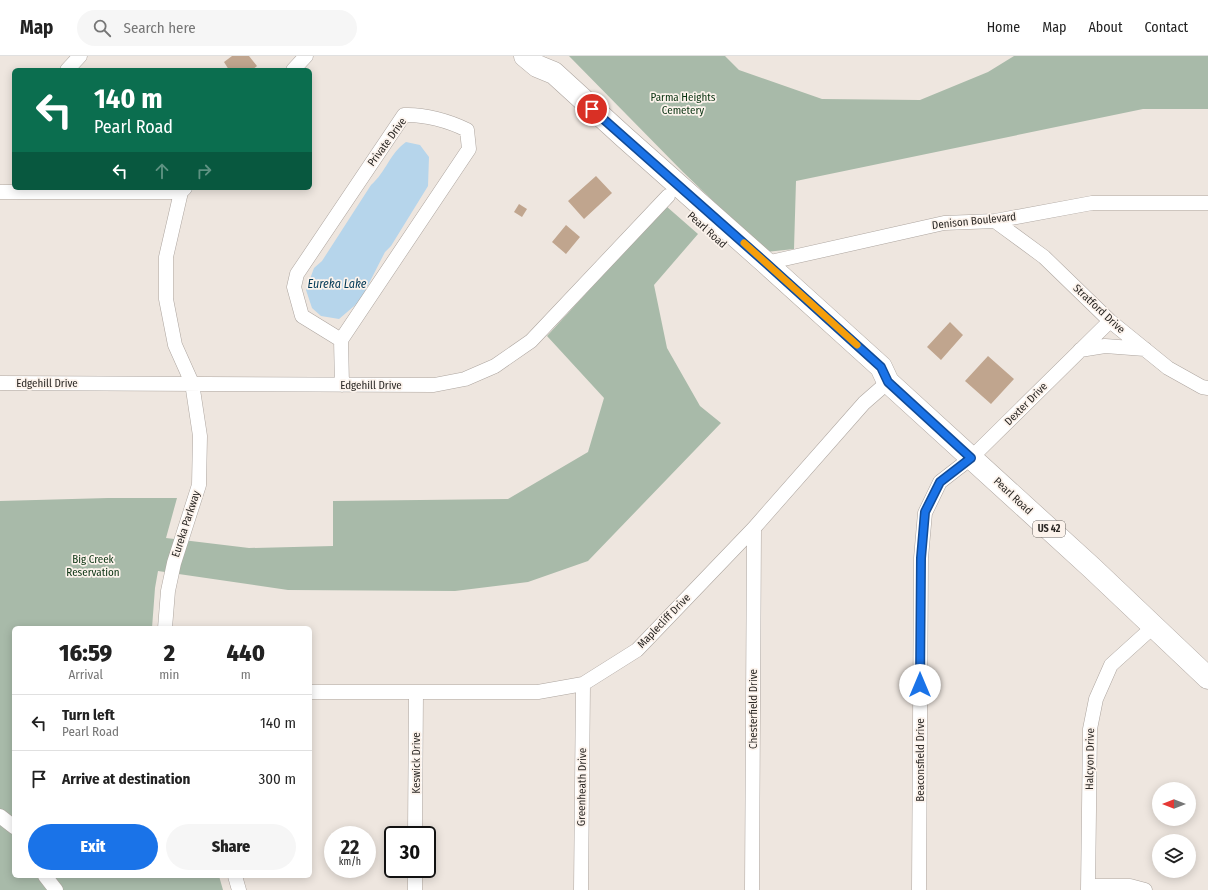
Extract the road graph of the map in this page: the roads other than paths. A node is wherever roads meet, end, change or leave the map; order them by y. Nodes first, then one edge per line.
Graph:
1 (80, 56) edge
2 (306, 56) edge
3 (536, 60) edge
4 (70, 68) edge
5 (295, 68) edge
6 (63, 190) edge
7 (183, 190) edge
8 (0, 192) edge
9 (668, 196) junction
10 (1208, 203) edge
11 (995, 221) junction
12 (766, 263) junction
13 (1110, 321) junction
14 (341, 340) junction
15 (1145, 349) junction
16 (1080, 350) junction
17 (888, 382) junction
18 (0, 383) edge
19 (192, 383) junction
20 (342, 385) junction
21 (1208, 388) edge
22 (971, 458) junction
23 (754, 528) junction
24 (165, 626) edge
25 (1153, 627) junction
26 (1208, 678) edge
27 (583, 684) junction
28 (312, 692) edge
29 (416, 692) junction
30 (0, 816) edge
31 (12, 825) edge
32 (415, 826) edge
33 (47, 878) edge
34 (236, 878) edge
35 (415, 878) edge
36 (1088, 888) edge
37 (56, 890) edge
38 (239, 890) edge
39 (415, 890) edge
40 (581, 890) edge
41 (752, 890) edge
42 (919, 890) edge
43 (1145, 890) edge

1 - 4 street
2 - 5 street
3 - 9 main road, Pearl Road / US 42
3 - 12 main road, Pearl Road / US 42
6 - 7 street
6 - 8 street
7 - 19 street, Eureka Parkway
9 - 17 main road, Pearl Road / US 42
9 - 20 street, Edgehill Drive
10 - 11 street, Denison Boulevard
11 - 12 street, Denison Boulevard
11 - 13 street, Stratford Drive
12 - 17 main road, Pearl Road / US 42
13 - 15 street, Stratford Drive
13 - 16 street, Dexter Drive
14 - 14 street, Private Drive
14 - 20 street
15 - 16 street
15 - 21 street, Stratford Drive
16 - 22 street, Dexter Drive
17 - 22 main road, Pearl Road / US 42
17 - 23 street, Maplecliff Drive
18 - 19 street, Edgehill Drive
19 - 20 street, Edgehill Drive
19 - 24 street, Eureka Parkway
22 - 25 main road, Pearl Road / US 42
22 - 42 street, Beaconsfield Drive
23 - 27 street, Maplecliff Drive
23 - 41 street, Chesterfield Drive
25 - 26 main road, Pearl Road / US 42
25 - 36 street, Halcyon Drive
27 - 29 street, Maplecliff Drive
27 - 40 street, Greenheath Drive
28 - 29 street, Maplecliff Drive
29 - 32 street, Keswick Drive
30 - 31 street
33 - 37 street
34 - 38 street
35 - 39 street
36 - 43 street

